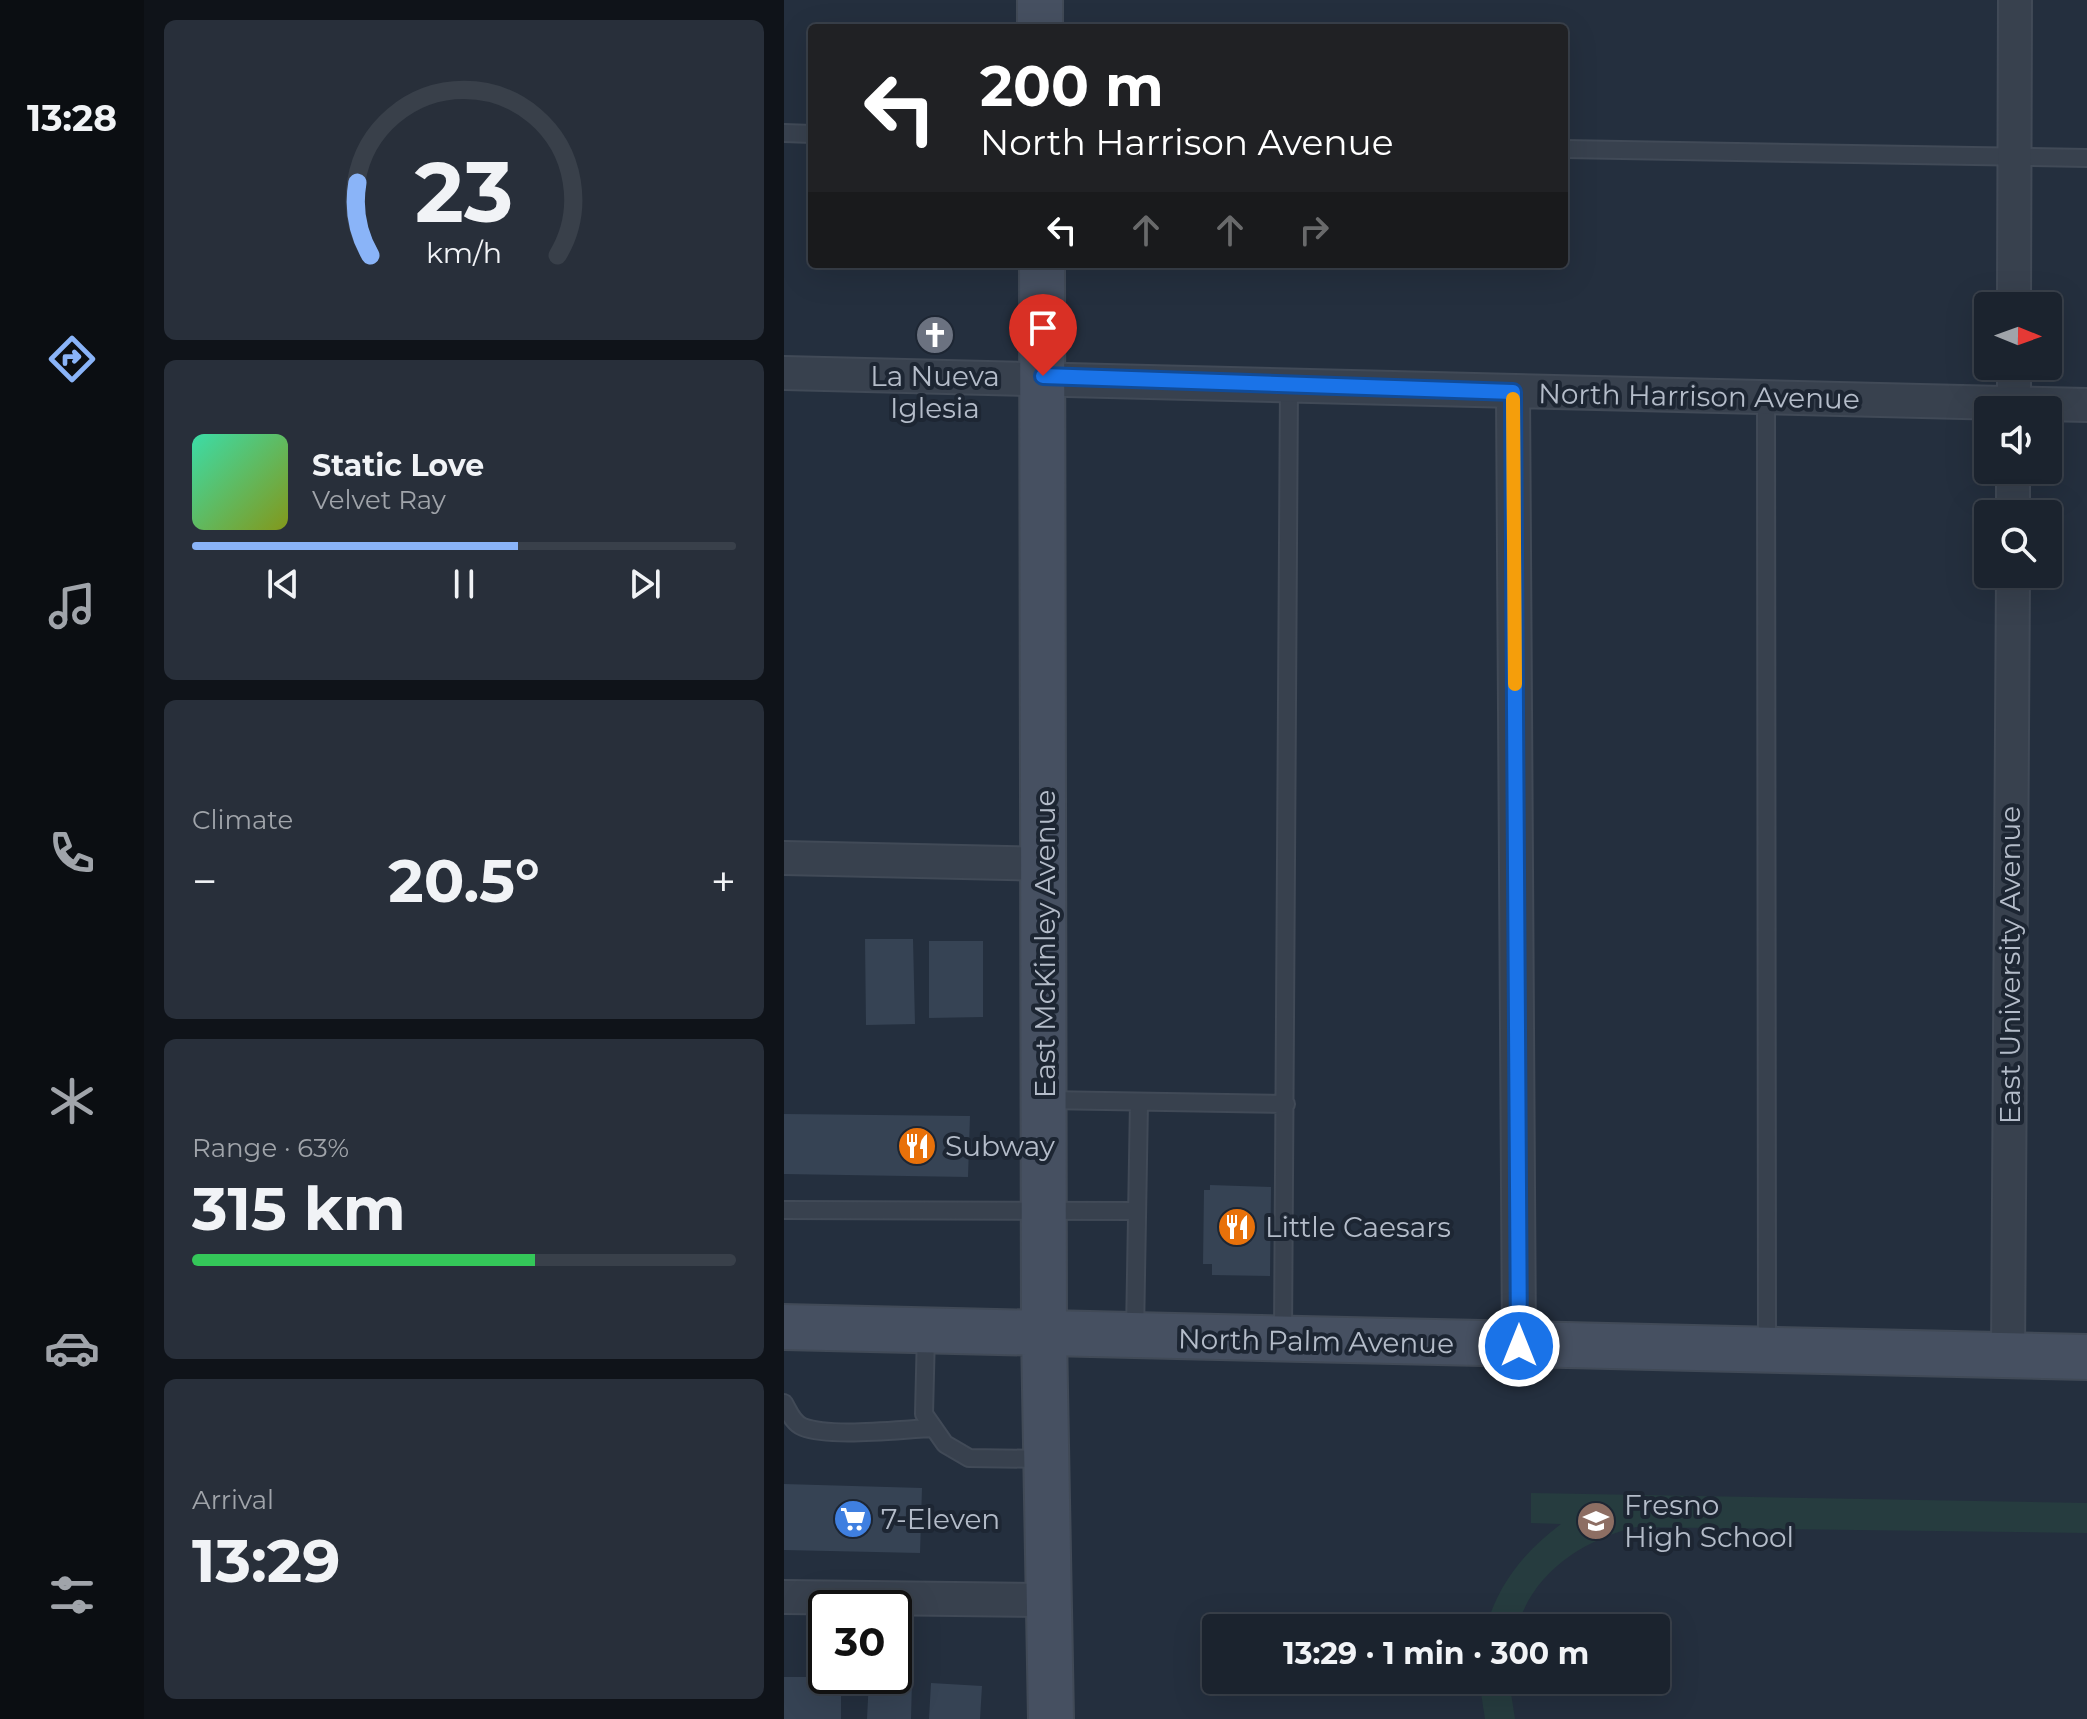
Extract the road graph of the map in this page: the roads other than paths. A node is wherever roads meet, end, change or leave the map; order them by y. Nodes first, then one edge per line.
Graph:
1 (1040, 0) edge
2 (2015, 0) edge
3 (1040, 24) edge
4 (784, 133) edge
5 (808, 134) edge
6 (1568, 149) edge
7 (2015, 156) junction
8 (2087, 158) edge
9 (1042, 268) edge
10 (2014, 292) edge
11 (784, 373) edge
12 (1043, 376) junction
13 (1289, 385) junction
14 (1513, 392) junction
15 (1766, 398) junction
16 (2087, 405) edge
17 (1974, 406) edge
18 (2062, 406) edge
19 (2013, 588) edge
20 (784, 858) edge
21 (1046, 864) junction
22 (1045, 1100) junction
23 (1139, 1102) junction
24 (1286, 1104) junction
25 (784, 1210) edge
26 (1045, 1211) junction
27 (1136, 1211) junction
28 (784, 1327) edge
29 (926, 1332) junction
30 (1044, 1334) junction
31 (1135, 1337) junction
32 (1283, 1338) junction
33 (1519, 1346) junction
34 (1767, 1351) junction
35 (2008, 1356) junction
36 (2087, 1357) edge
37 (784, 1403) edge
38 (934, 1428) junction
39 (1046, 1459) junction
40 (784, 1597) edge
41 (1049, 1600) junction
42 (1051, 1719) edge

1 - 3 main road
2 - 7 street
4 - 5 lane
6 - 7 lane
7 - 8 lane
7 - 10 street
9 - 12 main road, East McKinley Avenue
11 - 12 street, North Harrison Avenue
12 - 13 street, North Harrison Avenue
12 - 21 main road, East McKinley Avenue
13 - 14 street, North Harrison Avenue
13 - 24 lane
14 - 15 street, North Harrison Avenue
14 - 33 street
15 - 17 street, North Harrison Avenue
15 - 34 lane
16 - 18 street, North Harrison Avenue
19 - 35 street, East University Avenue
20 - 21 street
21 - 22 main road, East McKinley Avenue
22 - 23 lane
22 - 26 main road, East McKinley Avenue
23 - 24 lane
23 - 27 lane
24 - 32 lane
25 - 26 lane
26 - 27 lane
26 - 30 main road, East McKinley Avenue
27 - 31 lane
28 - 29 main road, North Palm Avenue
29 - 30 main road, North Palm Avenue
29 - 38 lane
30 - 31 main road, North Palm Avenue
30 - 39 main road, East McKinley Avenue
31 - 32 main road, North Palm Avenue
32 - 33 main road, North Palm Avenue
33 - 34 main road, North Palm Avenue
34 - 35 main road, North Palm Avenue
35 - 36 main road, North Palm Avenue
37 - 38 lane
38 - 39 lane
39 - 41 main road, East McKinley Avenue
40 - 41 street
41 - 42 main road, East McKinley Avenue

